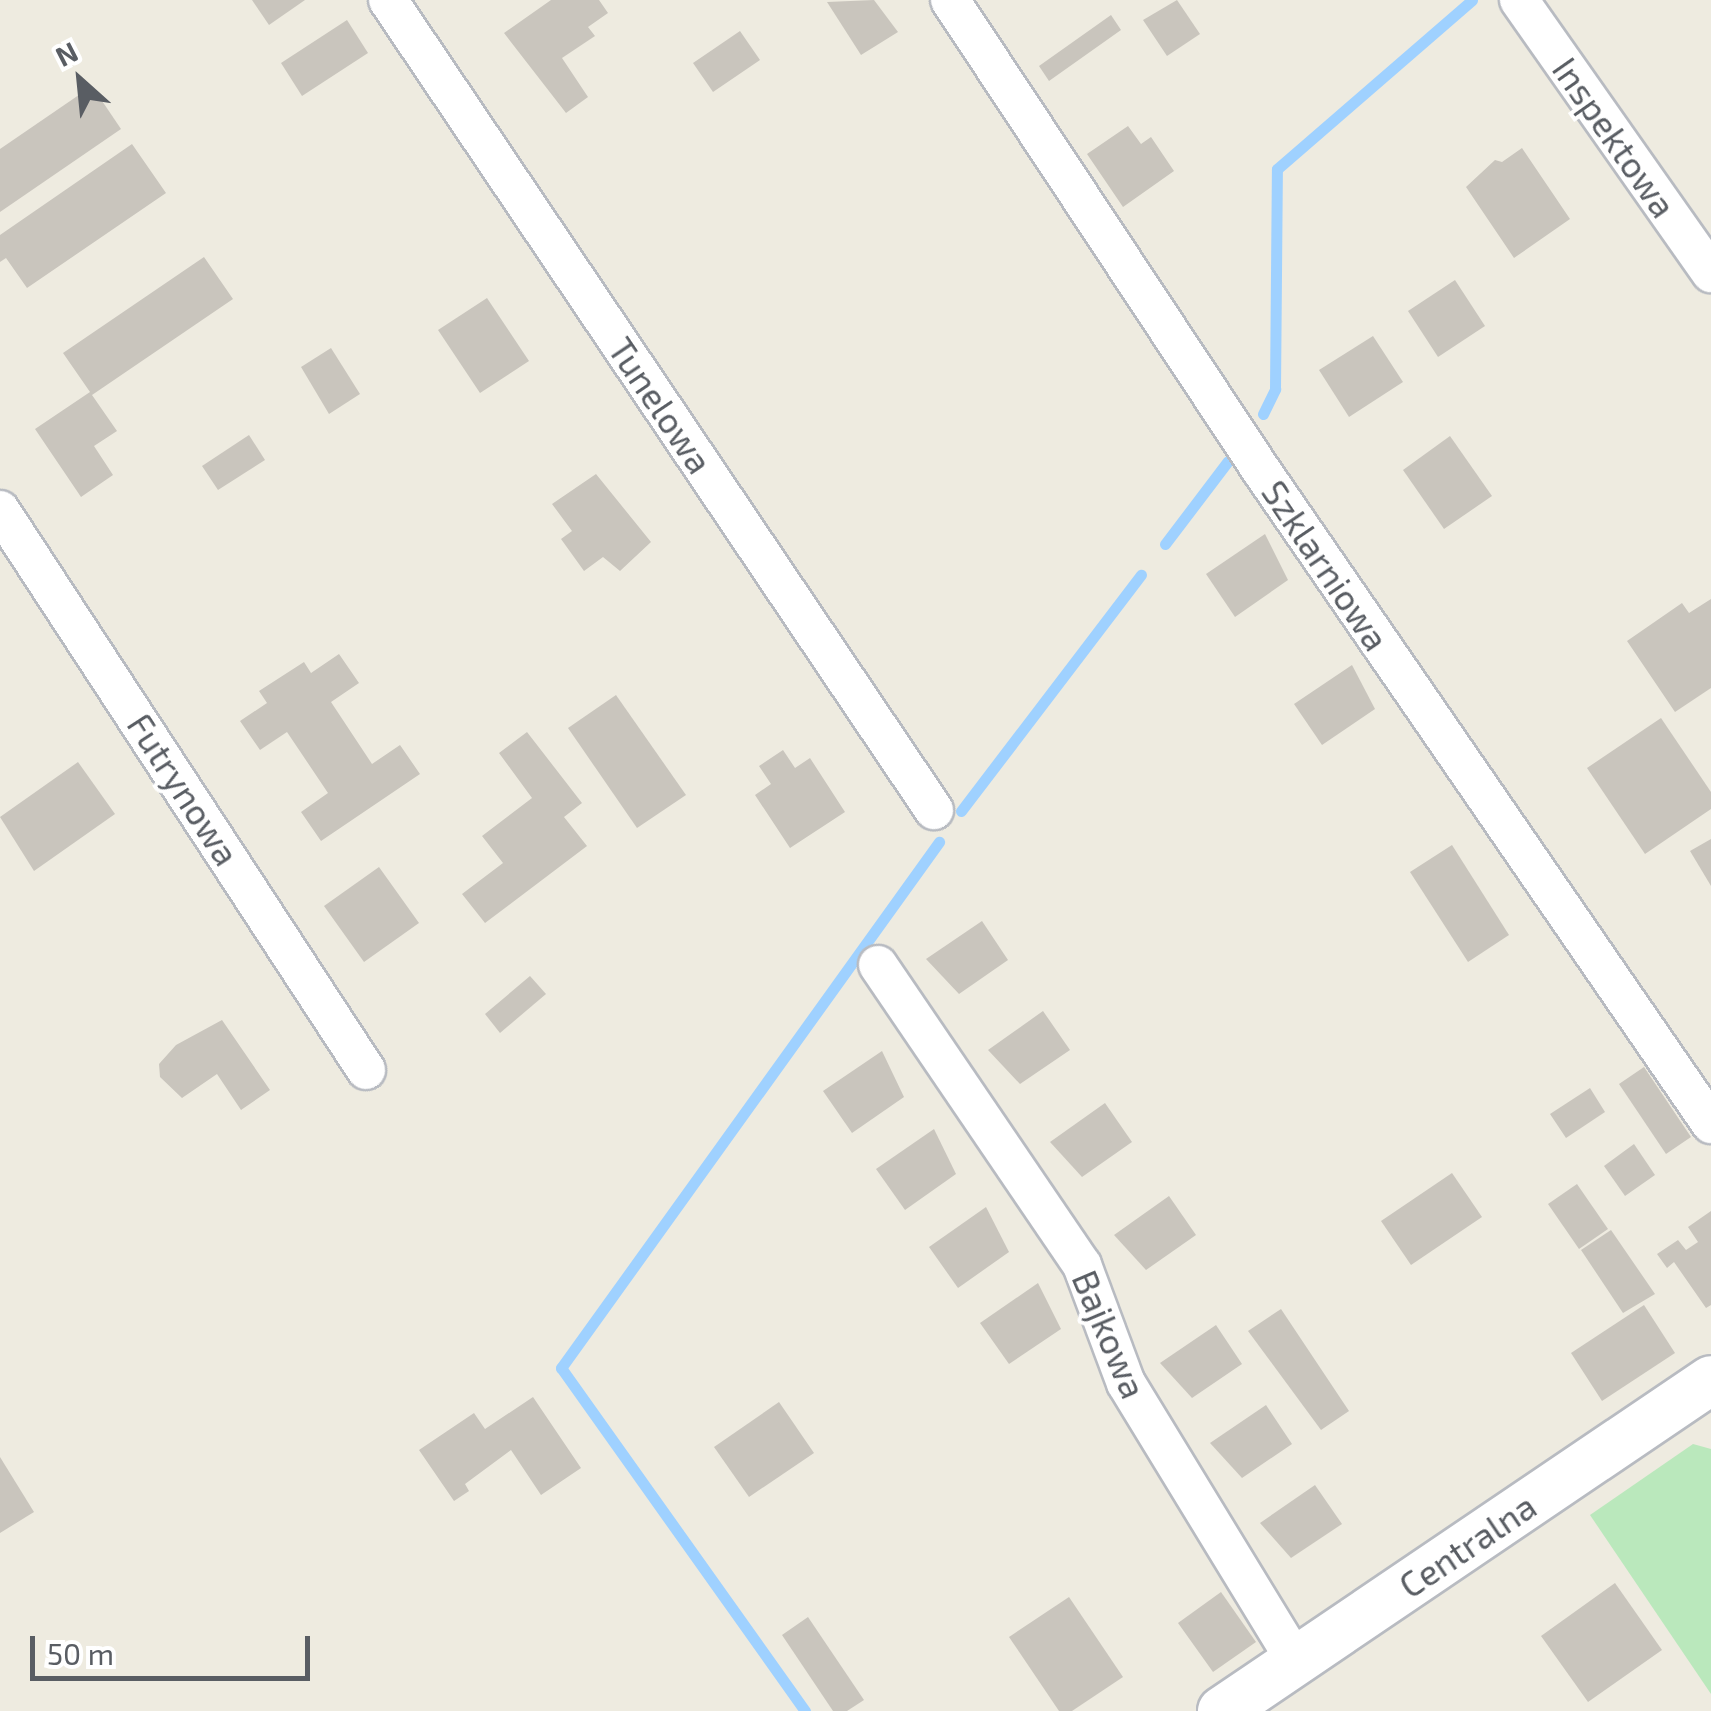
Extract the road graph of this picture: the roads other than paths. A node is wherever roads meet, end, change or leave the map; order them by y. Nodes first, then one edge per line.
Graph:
1 (388, 0) edge
2 (950, 0) edge
3 (1519, 0) edge
4 (1711, 273) edge
5 (0, 510) edge
6 (934, 810) dead end
7 (878, 965) dead end
8 (366, 1070) dead end
9 (1711, 1124) edge
10 (1711, 1380) edge
11 (1296, 1661) junction
12 (1222, 1711) edge

1 - 6 street, Tunelowa
2 - 9 street, Szklarniowa
3 - 4 street, Inspektowa
5 - 8 street, Futrynowa
7 - 11 street, Bajkowa
10 - 11 street, Centralna
11 - 12 street, Centralna

